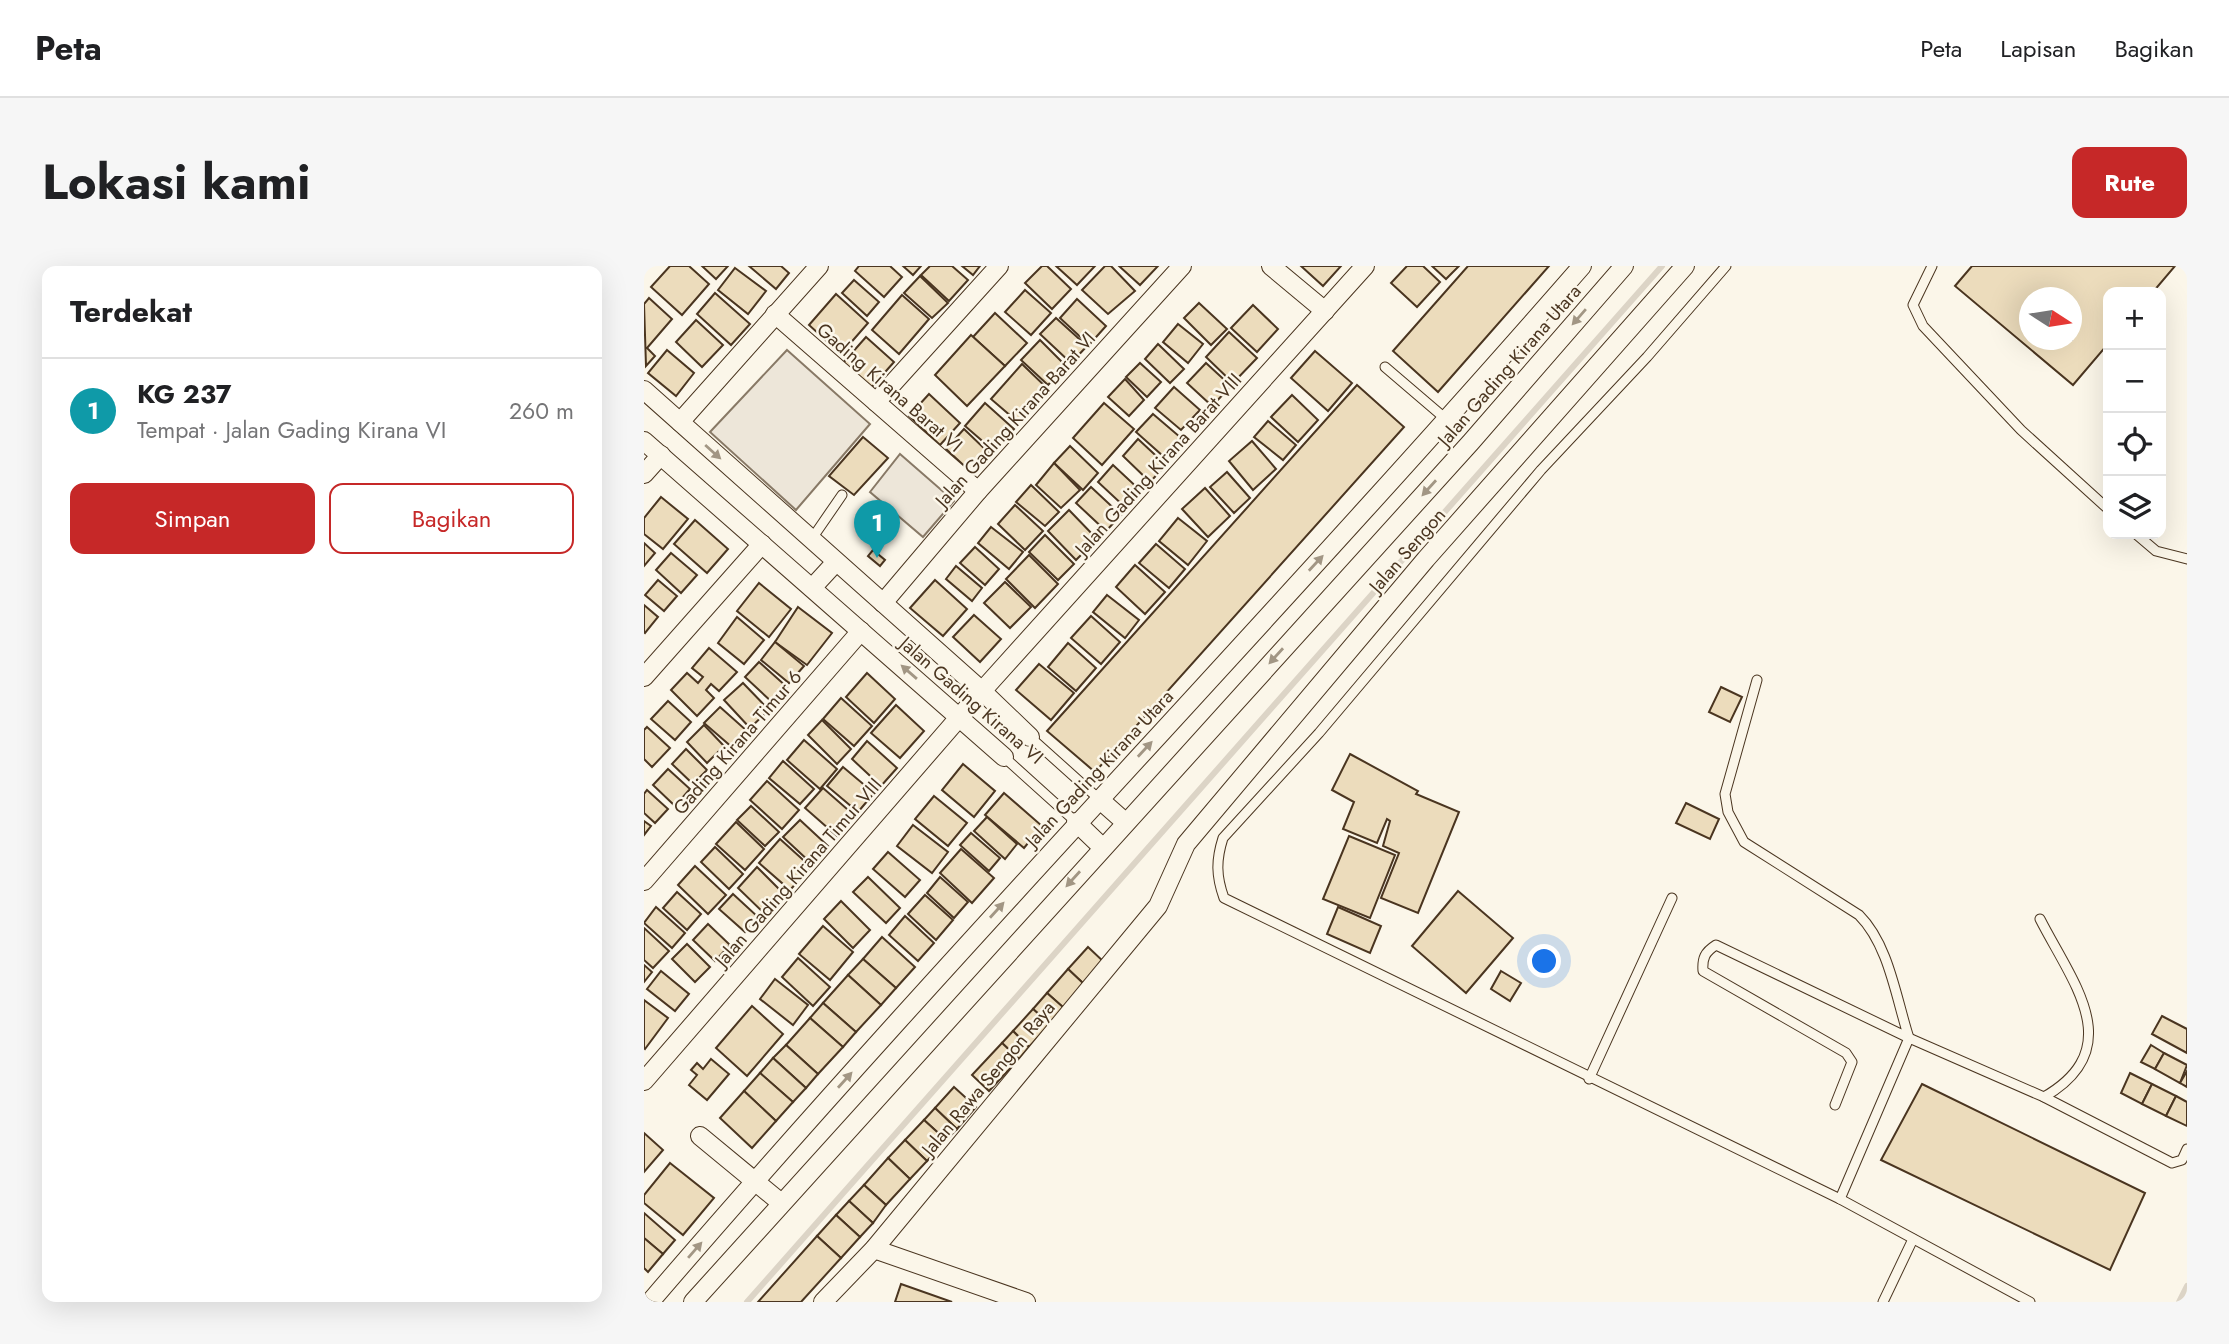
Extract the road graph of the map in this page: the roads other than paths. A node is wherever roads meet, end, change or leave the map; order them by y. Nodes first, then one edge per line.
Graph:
1 (819, 266) edge
2 (999, 266) edge
3 (1182, 266) edge
4 (1271, 266) edge
5 (1365, 266) edge
6 (1582, 266) edge
7 (1624, 266) edge
8 (1685, 266) edge
9 (1726, 266) edge
10 (1932, 266) edge
11 (1325, 311) junction
12 (775, 314) junction
13 (1385, 367) dead end
14 (644, 390) edge
15 (876, 402) junction
16 (1447, 420) junction
17 (680, 422) junction
18 (644, 441) edge
19 (1471, 442) junction
20 (661, 456) junction
21 (644, 474) edge
22 (978, 491) junction
23 (842, 495) dead end
24 (2103, 504) edge
25 (2142, 539) edge
26 (811, 541) junction
27 (762, 544) junction
28 (2187, 559) edge
29 (835, 563) junction
30 (812, 588) junction
31 (883, 603) junction
32 (861, 631) junction
33 (644, 677) edge
34 (1757, 680) dead end
35 (982, 691) junction
36 (960, 718) junction
37 (1030, 737) joint
38 (1004, 757) joint
39 (1099, 799) junction
40 (1076, 822) junction
41 (1125, 822) junction
42 (1102, 847) junction
43 (1173, 871) joint
44 (644, 881) edge
45 (1672, 898) dead end
46 (2040, 919) dead end
47 (1909, 1038) junction
48 (1589, 1079) junction
49 (644, 1081) edge
50 (2044, 1097) junction
51 (1835, 1105) dead end
52 (700, 1136) dead end
53 (2187, 1149) edge
54 (755, 1180) junction
55 (1840, 1199) junction
56 (780, 1202) junction
57 (1913, 1239) junction
58 (874, 1249) junction
59 (650, 1302) edge
60 (692, 1302) edge
61 (823, 1302) edge
62 (1026, 1302) edge
63 (1883, 1302) edge
64 (2030, 1302) edge

1 - 12 street
2 - 15 street
3 - 22 street, Jalan Gading Kirana Barat VI
4 - 11 street
5 - 11 street, Jalan Gading Kirana Barat VIII
6 - 16 street, Jalan Gading Kirana Utara
7 -> 19 street, Jalan Gading Kirana Utara
8 - 43 street, Jalan Sengon
9 - 48 lane
10 - 24 lane
11 - 35 street, Jalan Gading Kirana Barat VIII
12 - 15 street, Gading Kirana Barat VI
12 - 17 street
13 - 16 lane
14 - 17 street, Jalan Gading Kirana VI
15 - 22 street, Gading Kirana Barat VI
16 - 19 street
39 -> 16 street, Jalan Gading Kirana Utara
17 -> 26 street, Jalan Gading Kirana VI
18 - 20 street, Jalan Gading Kirana VI
19 -> 41 street, Jalan Gading Kirana Utara
20 - 21 street
20 - 27 street, Jalan Gading Kirana VI
22 - 31 street, Jalan Gading Kirana Barat VI
23 - 26 lane
25 - 28 lane
26 - 29 street, Jalan Gading Kirana VI
27 - 30 street, Jalan Gading Kirana VI
27 - 33 street
29 - 30 street
29 - 31 street, Jalan Gading Kirana VI
30 - 32 street, Jalan Gading Kirana VI
31 - 35 street, Jalan Gading Kirana VI
36 -> 32 street, Jalan Gading Kirana VI
32 - 44 street, Gading Kirana Timur 6
34 - 47 lane
35 - 36 street, Jalan Gading Kirana Timur VIII
35 - 37 street, Jalan Gading Kirana VI
36 - 38 street, Jalan Gading Kirana VI
36 - 49 street, Jalan Gading Kirana Timur VIII
37 - 39 lane, Jalan Gading Kirana VI
38 - 40 lane, Jalan Gading Kirana VI
39 - 40 street, Jalan Gading Kirana Utara
39 - 41 street, Jalan Gading Kirana VI
40 - 42 street, Jalan Gading Kirana VI
54 -> 40 street, Jalan Gading Kirana Utara
41 - 42 street, Jalan Gading Kirana Utara
42 -> 56 street, Jalan Gading Kirana Utara
43 - 58 street, Jalan Rawa Sengon Raya
45 - 48 lane
46 - 50 lane
47 - 50 lane
47 - 51 lane
47 - 55 lane
48 - 55 lane
50 - 53 lane
52 - 54 street
54 - 56 street
59 -> 54 street, Jalan Gading Kirana Utara
55 - 57 lane
56 - 60 street, Jalan Gading Kirana Utara
57 - 63 lane
57 - 64 lane
58 - 61 street, Jalan Rawa Sengon Raya
58 - 62 street

